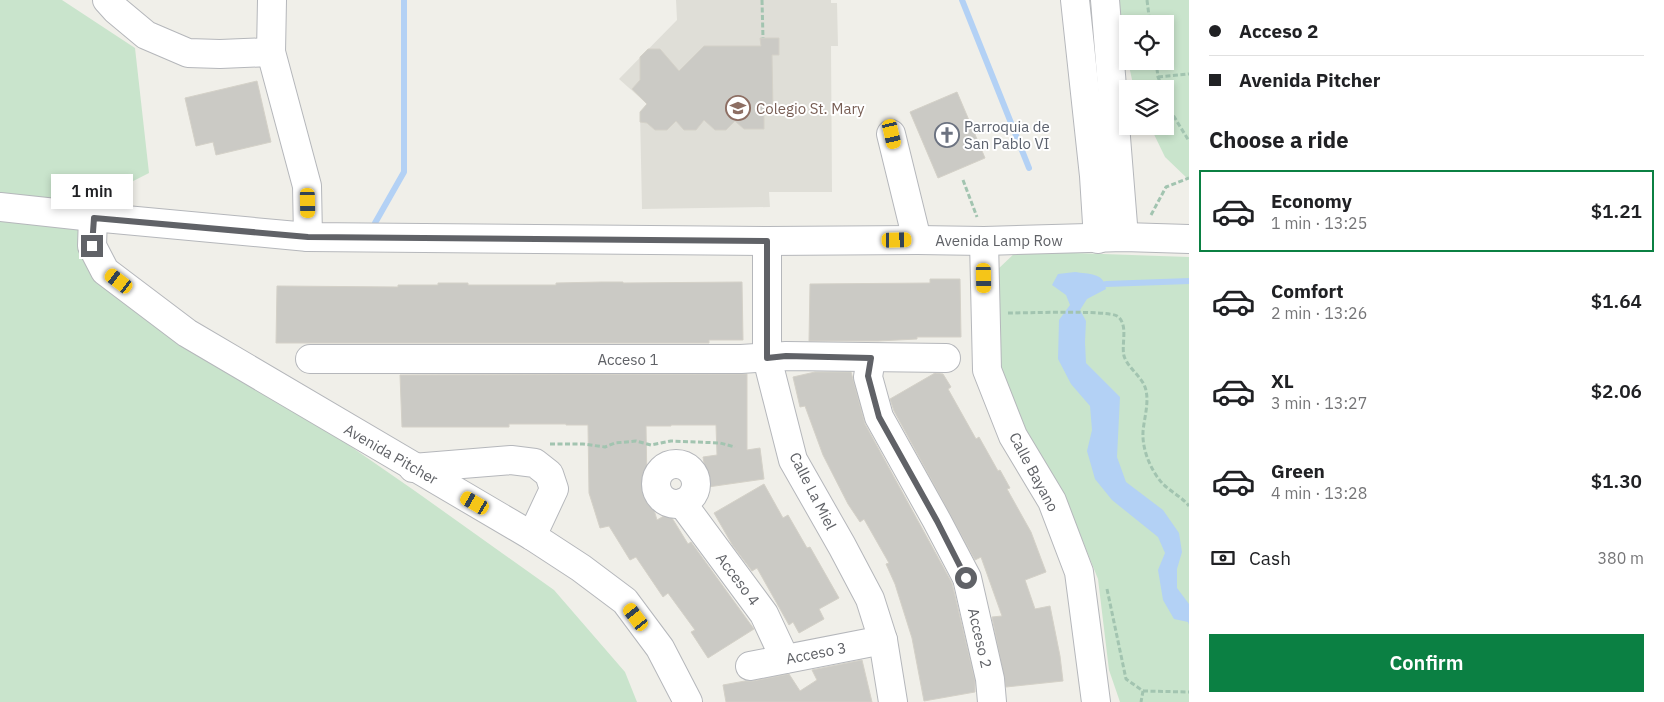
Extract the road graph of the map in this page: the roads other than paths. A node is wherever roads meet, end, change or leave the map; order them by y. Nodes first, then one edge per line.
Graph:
1 (107, 0) edge
2 (272, 0) edge
3 (1075, 0) edge
4 (1105, 0) edge
5 (272, 52) junction
6 (892, 134) dead end
7 (0, 207) edge
8 (94, 218) junction
9 (308, 237) junction
10 (1120, 238) junction
11 (917, 240) junction
12 (1189, 240) edge
13 (767, 241) junction
14 (984, 241) junction
15 (767, 358) junction
16 (871, 358) junction
17 (946, 358) dead end
18 (310, 359) dead end
19 (414, 468) junction
20 (682, 503) dead end
21 (532, 536) junction
22 (883, 640) junction
23 (785, 659) junction
24 (750, 666) dead end
25 (688, 702) edge
26 (893, 702) edge
27 (992, 702) edge
28 (1096, 702) edge

1 - 5 street
2 - 5 street
3 - 10 street
4 - 10 street
5 - 9 street
6 - 11 street
7 - 8 street, Avenida Lamp Row
8 - 9 street, Avenida Lamp Row
8 - 19 street, Avenida Pitcher
9 - 13 street, Avenida Lamp Row
10 - 12 street, Avenida Lamp Row
10 - 14 street, Avenida Lamp Row
11 - 13 street, Avenida Lamp Row
11 - 14 street, Avenida Lamp Row
13 - 15 street, Calle La Miel
14 - 28 street, Calle Bayano
15 - 16 street, Acceso 1
15 - 18 street, Acceso 1
15 - 22 street, Calle La Miel
16 - 17 street, Acceso 1
16 - 27 street, Acceso 2
19 - 21 street, Avenida Pitcher
19 - 21 street
20 - 23 street, Acceso 4
21 - 25 street, Avenida Pitcher
22 - 23 street, Acceso 3
22 - 26 street, Calle La Miel
23 - 24 street, Acceso 3

